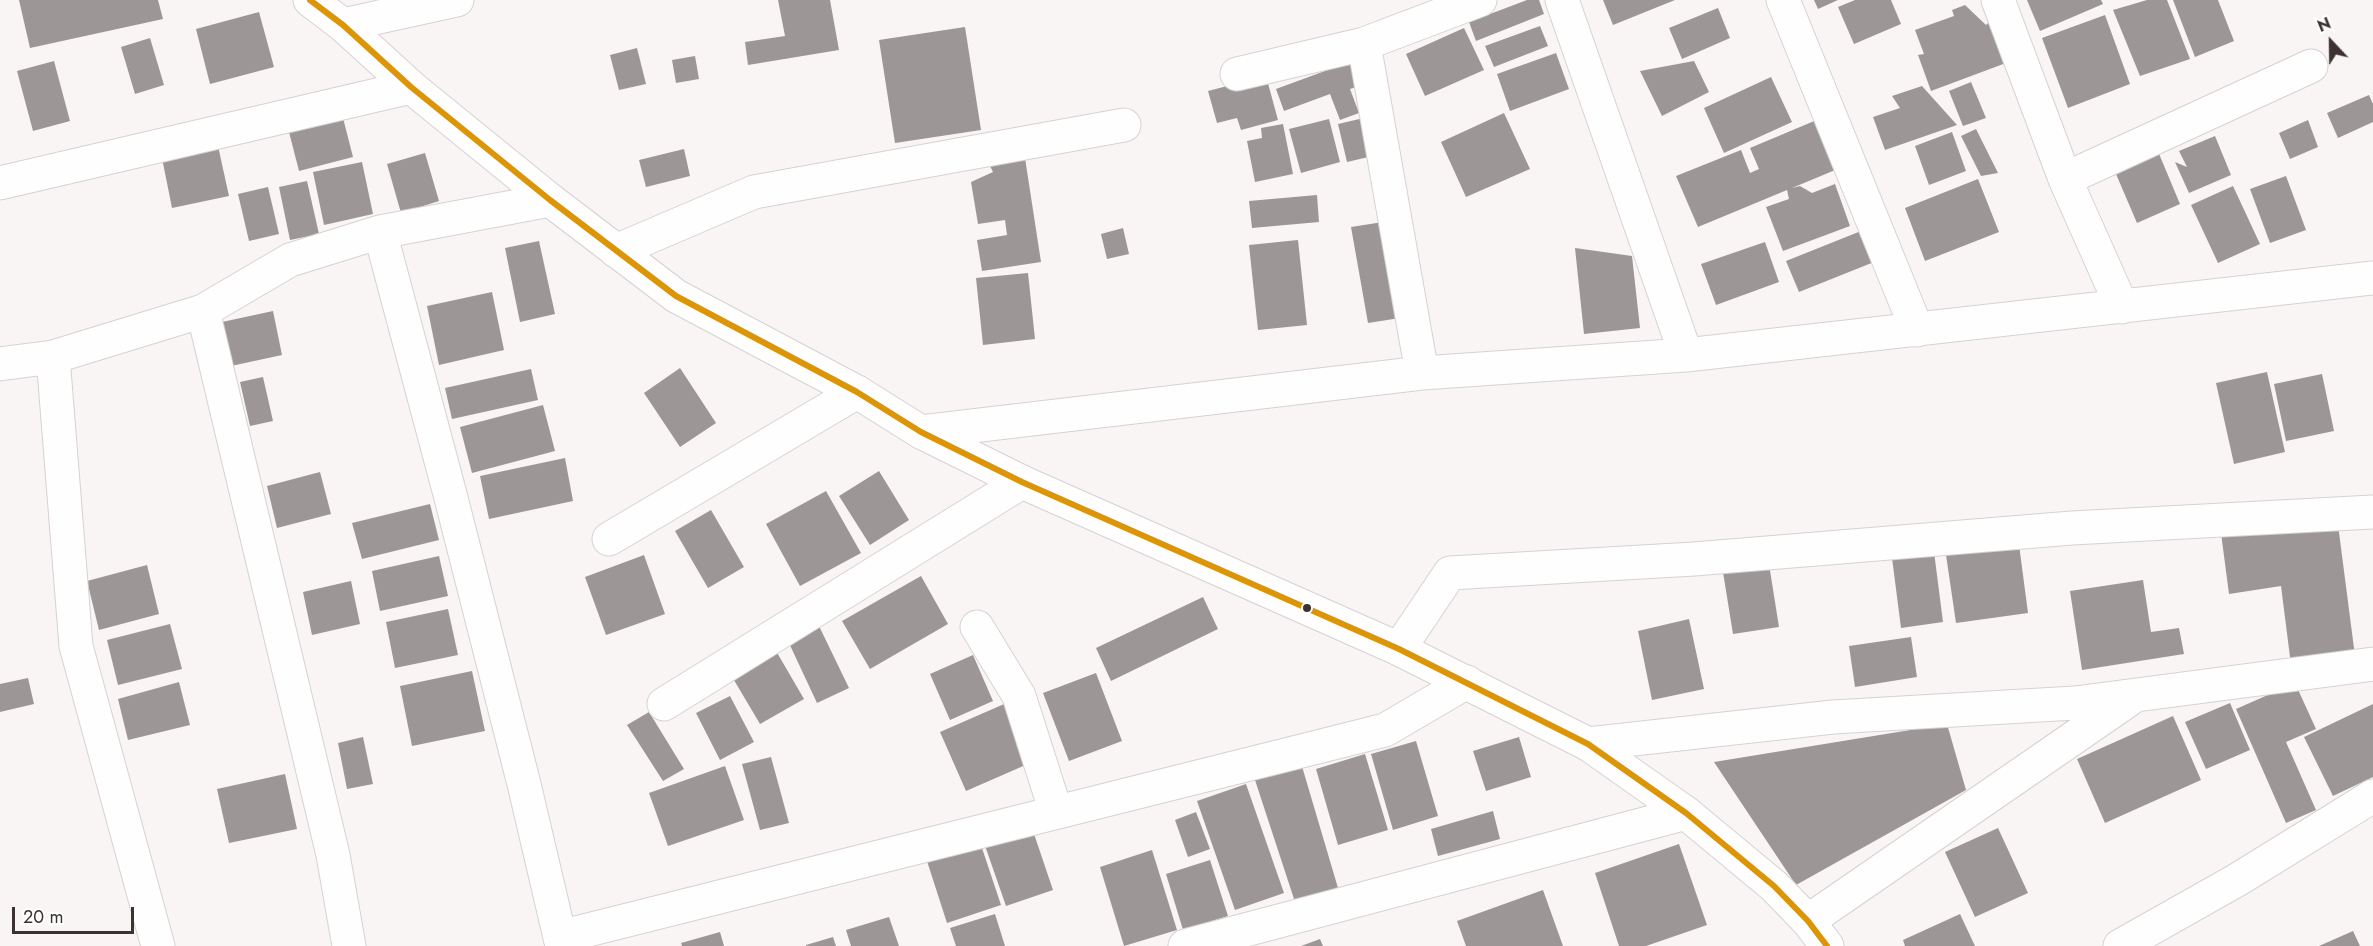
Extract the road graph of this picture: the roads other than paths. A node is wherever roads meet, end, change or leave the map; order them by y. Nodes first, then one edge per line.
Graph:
1 (310, 0) edge
2 (457, 0) edge
3 (1480, 0) edge
4 (1562, 0) edge
5 (1783, 0) edge
6 (1998, 0) edge
7 (343, 25) junction
8 (1364, 44) junction
9 (2311, 66) dead end
10 (1237, 74) dead end
11 (411, 87) junction
12 (1124, 125) dead end
13 (2065, 179) junction
14 (0, 183) edge
15 (550, 200) junction
16 (380, 232) junction
17 (616, 251) junction
18 (2373, 279) edge
19 (2122, 307) junction
20 (203, 310) junction
21 (1917, 330) junction
22 (1686, 355) junction
23 (53, 357) junction
24 (0, 364) edge
25 (1422, 373) junction
26 (857, 392) junction
27 (921, 432) junction
28 (1022, 482) junction
29 (2373, 512) edge
30 (609, 539) dead end
31 (977, 627) dead end
32 (1399, 649) junction
33 (2373, 664) edge
34 (1467, 682) junction
35 (2135, 695) junction
36 (664, 704) dead end
37 (1588, 744) junction
38 (2373, 796) edge
39 (1056, 812) junction
40 (1686, 813) junction
41 (1817, 933) edge
42 (561, 941) edge
43 (158, 946) edge
44 (349, 946) edge
45 (1185, 946) edge
46 (2120, 946) edge

1 - 7 street
2 - 7 street
3 - 8 street
4 - 22 street
5 - 21 street
6 - 13 street
7 - 11 street
8 - 10 street
8 - 25 street
9 - 13 street
11 - 14 street
11 - 15 street
12 - 17 street
13 - 19 street
15 - 16 street
15 - 17 street
16 - 20 street
16 - 42 street
17 - 26 street
18 - 19 street
19 - 21 street
20 - 23 street
20 - 44 street
21 - 22 street
22 - 25 street
23 - 24 street
23 - 43 street
25 - 27 street
26 - 27 street
26 - 30 street
27 - 28 street
28 - 32 street
28 - 36 street
29 - 32 street
31 - 39 street
32 - 34 street
33 - 35 street
34 - 37 street
34 - 39 street
35 - 37 street
35 - 41 street
37 - 40 street
38 - 46 street
39 - 42 street
40 - 41 street
40 - 45 street

